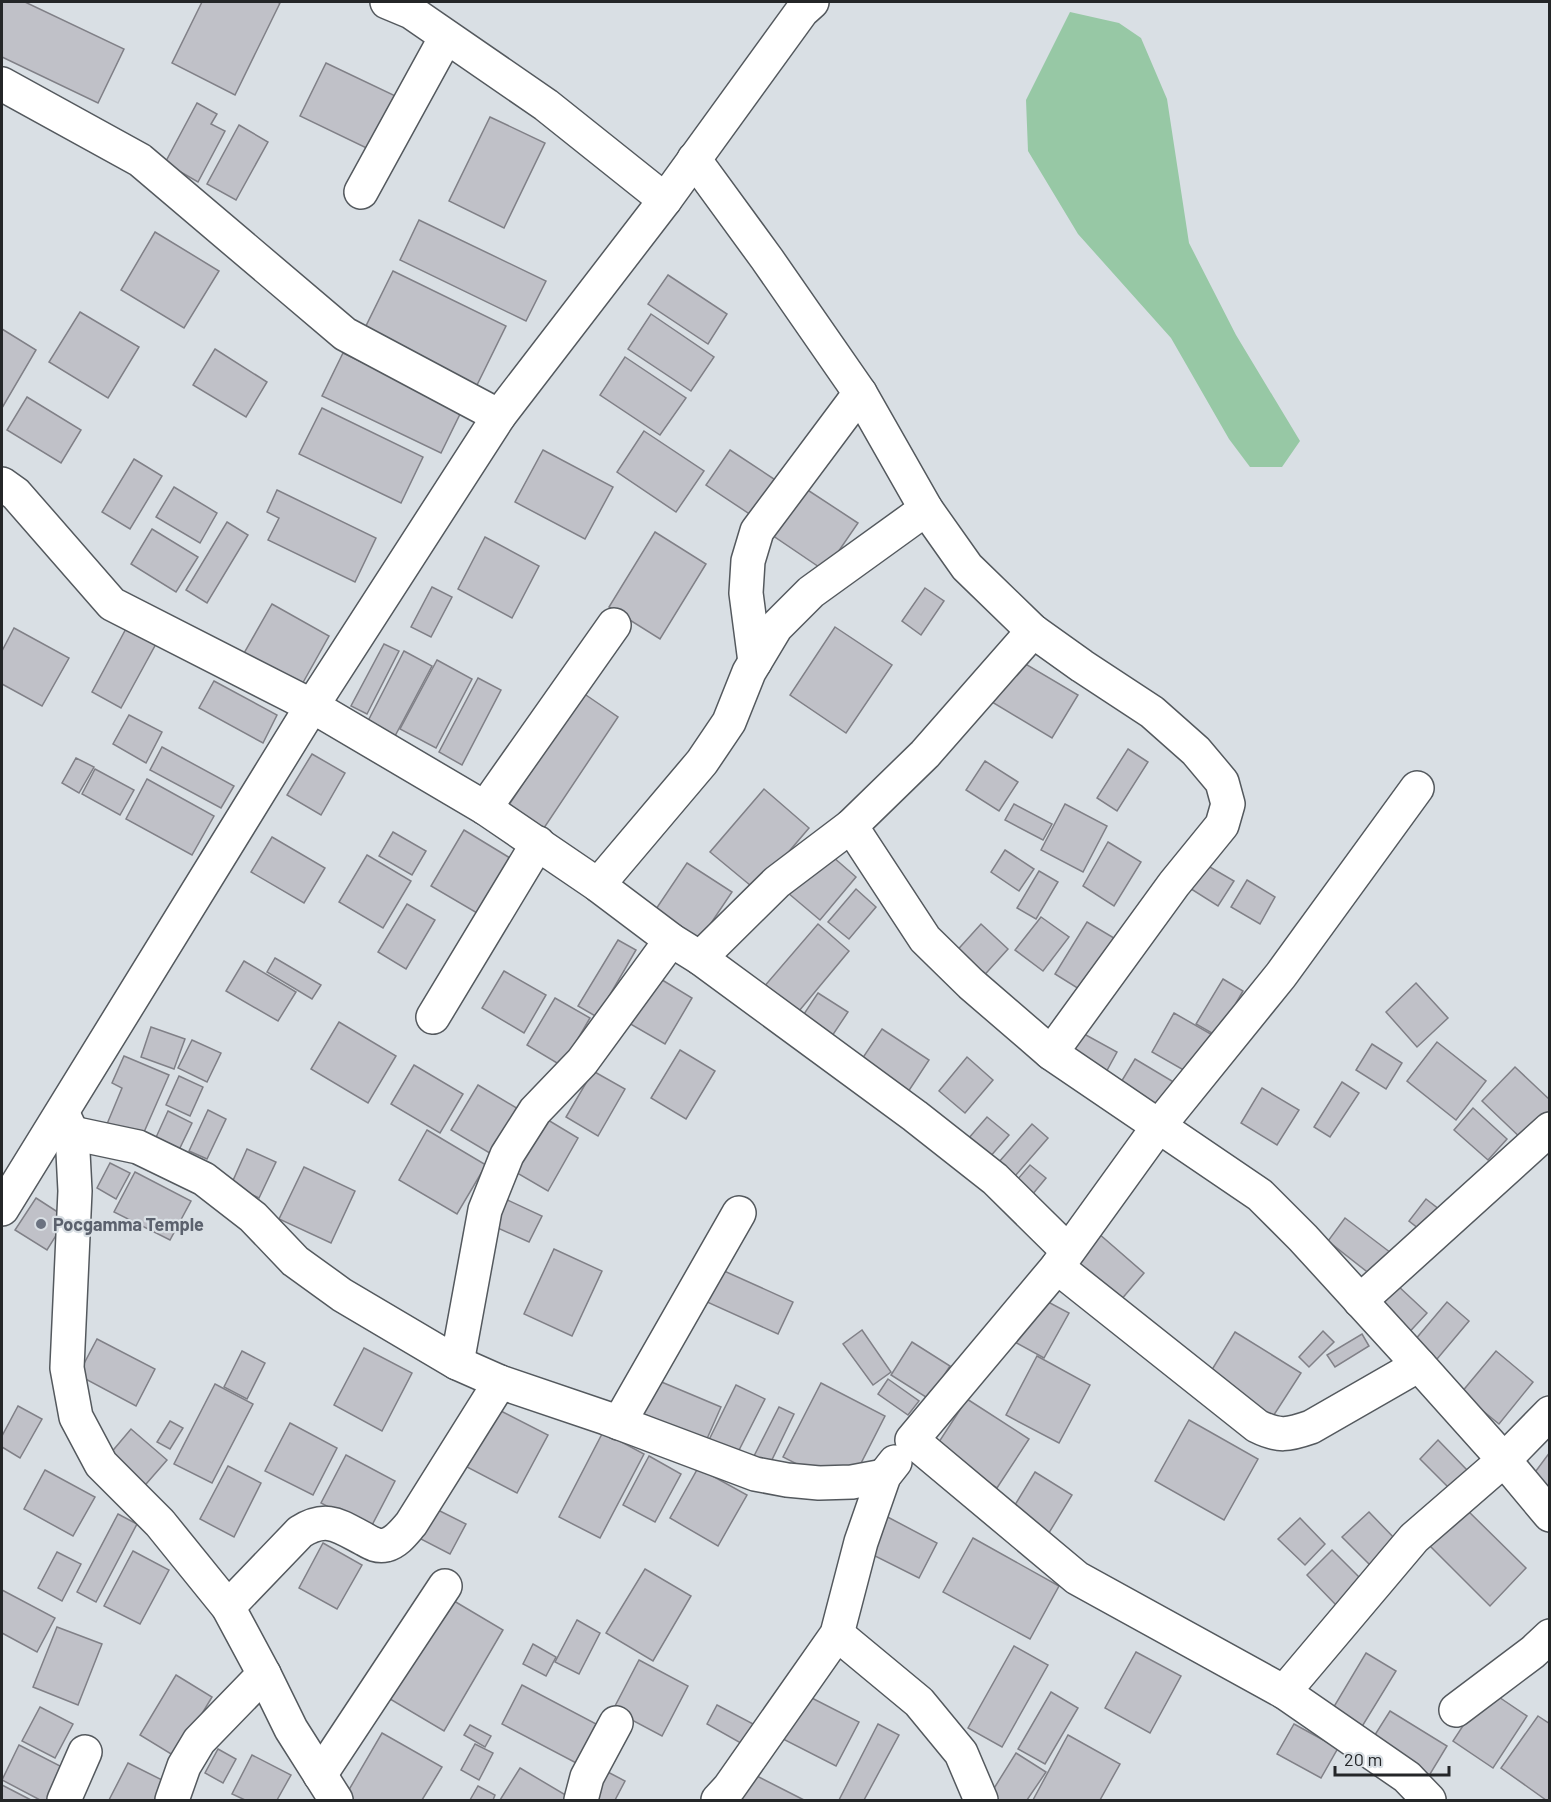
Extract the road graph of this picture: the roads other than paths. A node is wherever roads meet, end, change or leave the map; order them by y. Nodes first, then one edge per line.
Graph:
1 (387, 2) edge
2 (812, 2) edge
3 (446, 37) junction
4 (2, 84) edge
5 (694, 159) junction
6 (361, 192) dead end
7 (665, 200) junction
8 (860, 393) junction
9 (500, 416) junction
10 (2, 484) edge
11 (926, 509) junction
12 (614, 625) dead end
13 (1033, 631) junction
14 (755, 662) junction
15 (312, 706) junction
16 (1417, 788) dead end
17 (485, 808) junction
18 (851, 826) junction
19 (538, 843) junction
20 (598, 885) junction
21 (671, 940) junction
22 (700, 958) junction
23 (433, 1017) dead end
24 (1051, 1053) junction
25 (66, 1122) junction
26 (1158, 1126) junction
27 (1550, 1129) edge
28 (15, 1161) edge
29 (2, 1209) edge
30 (739, 1213) dead end
31 (1063, 1259) junction
32 (1360, 1301) junction
33 (457, 1363) junction
34 (1419, 1365) junction
35 (500, 1382) junction
36 (1550, 1413) edge
37 (619, 1423) junction
38 (912, 1440) junction
39 (1504, 1460) junction
40 (884, 1476) junction
41 (1550, 1515) edge
42 (446, 1586) dead end
43 (228, 1608) junction
44 (837, 1634) junction
45 (1550, 1636) edge
46 (264, 1674) junction
47 (1284, 1692) junction
48 (1456, 1710) dead end
49 (616, 1723) dead end
50 (85, 1752) dead end
51 (328, 1788) edge
52 (63, 1800) edge
53 (172, 1800) edge
54 (581, 1800) edge
55 (718, 1800) edge
56 (981, 1800) edge
57 (1429, 1800) edge

1 - 3 street
2 - 5 street
3 - 6 street
3 - 7 street
4 - 9 street
5 - 7 street
5 - 8 street
7 - 9 street
8 - 11 street
8 - 14 street
9 - 15 street
10 - 15 street
11 - 13 street
11 - 14 street
12 - 17 street
13 - 18 street
13 - 24 street
14 - 20 street
15 - 17 street
15 - 25 street
16 - 26 street
17 - 19 street
18 - 22 street
18 - 24 street
19 - 20 street
19 - 23 street
20 - 21 street
21 - 22 street
21 - 33 street
22 - 31 street
24 - 26 street
25 - 28 street
25 - 33 street
25 - 43 street
26 - 31 street
26 - 32 street
27 - 32 street
28 - 29 street
30 - 37 street
31 - 34 street
31 - 38 street
32 - 34 street
33 - 35 street
34 - 39 street
35 - 37 street
35 - 43 street
36 - 39 street
37 - 40 street
38 - 40 street
38 - 47 street
39 - 41 street
39 - 47 street
40 - 44 street
42 - 51 street
43 - 46 street
44 - 55 street
44 - 56 street
45 - 48 street
46 - 51 street
46 - 53 street
47 - 57 street
49 - 54 street
50 - 52 street

